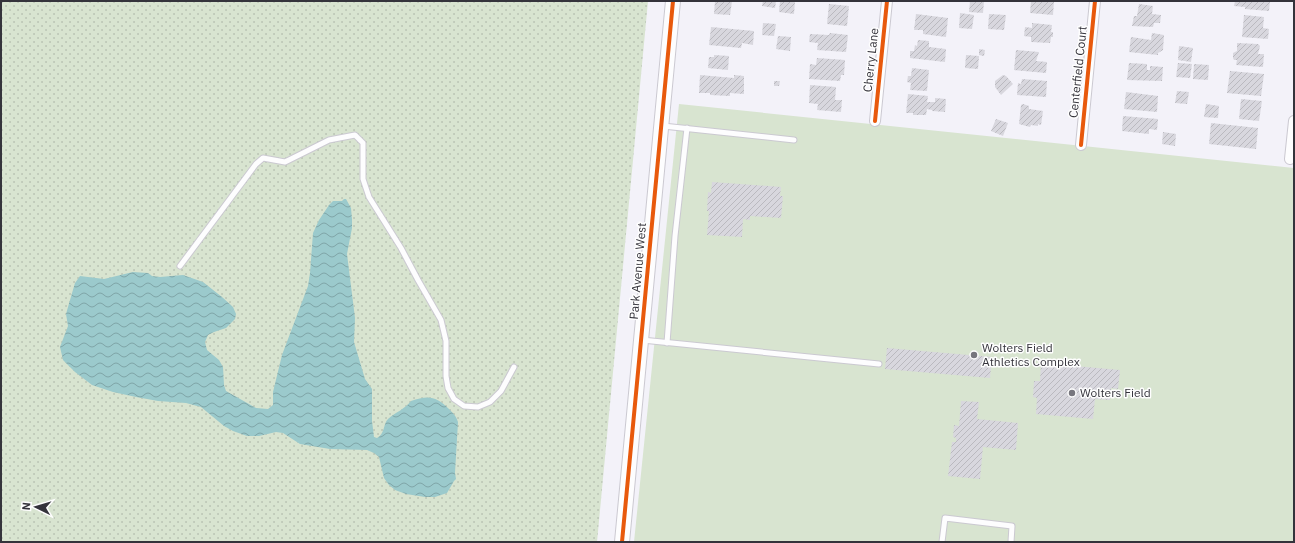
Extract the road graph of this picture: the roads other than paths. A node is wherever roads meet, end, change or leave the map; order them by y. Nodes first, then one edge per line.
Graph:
1 (673, 1) edge
2 (887, 1) edge
3 (1095, 1) edge
4 (875, 121) dead end
5 (1294, 121) edge
6 (662, 126) junction
7 (687, 128) junction
8 (794, 140) dead end
9 (1081, 145) dead end
10 (1290, 159) dead end
11 (180, 266) dead end
12 (641, 339) junction
13 (667, 343) junction
14 (879, 364) dead end
15 (514, 367) dead end
16 (622, 542) edge
17 (942, 542) edge
18 (1011, 542) edge

1 - 6 street, Park Avenue West
2 - 4 street, Cherry Lane
3 - 9 street, Centerfield Court
5 - 10 street
6 - 7 lane
6 - 12 street, Park Avenue West
7 - 8 lane
7 - 13 lane
11 - 15 lane
12 - 13 lane
12 - 16 street, Park Avenue West
13 - 14 lane
17 - 18 lane

